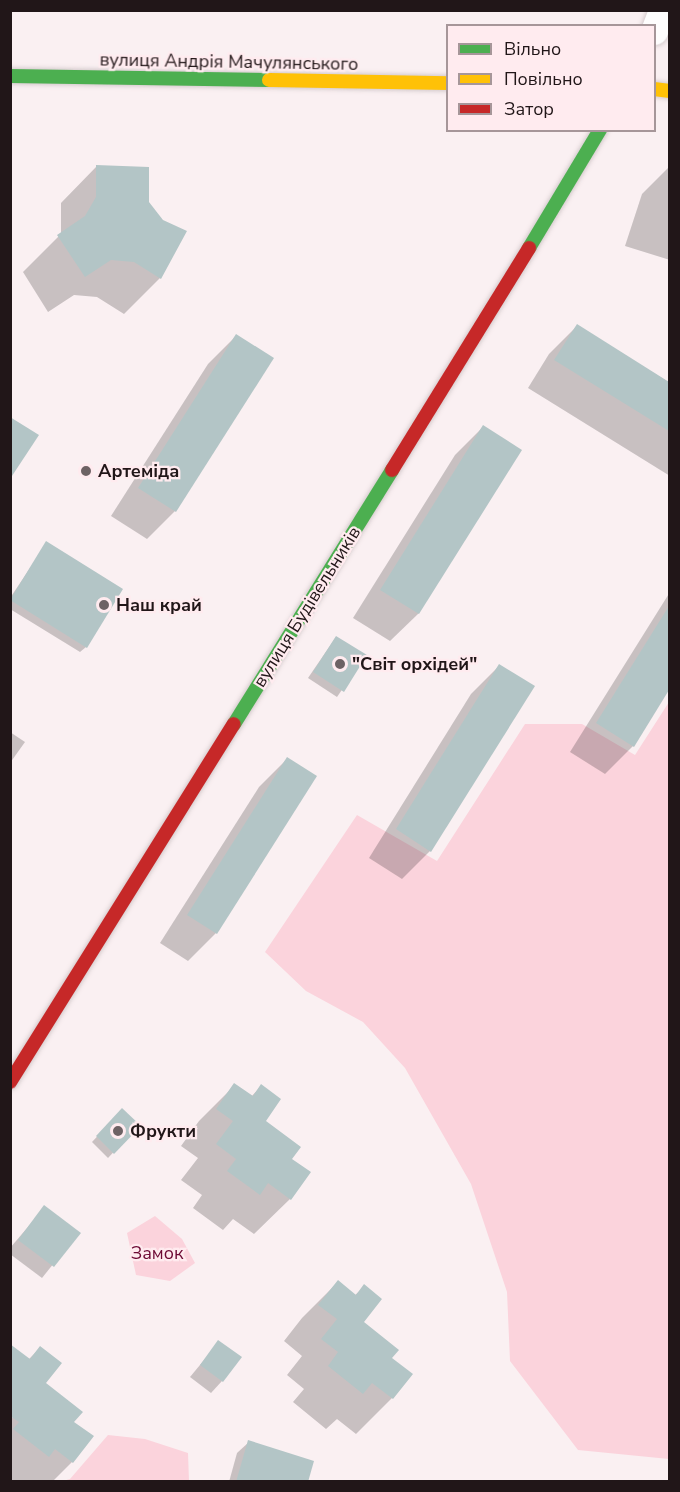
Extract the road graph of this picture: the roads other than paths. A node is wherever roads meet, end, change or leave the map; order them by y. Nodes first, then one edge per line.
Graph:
1 (10, 76) edge
2 (446, 83) edge
3 (599, 132) edge
4 (10, 1082) edge

1 - 2 street, вулиця Андрія Мачулянського
3 - 4 street, вулиця Будівельників

